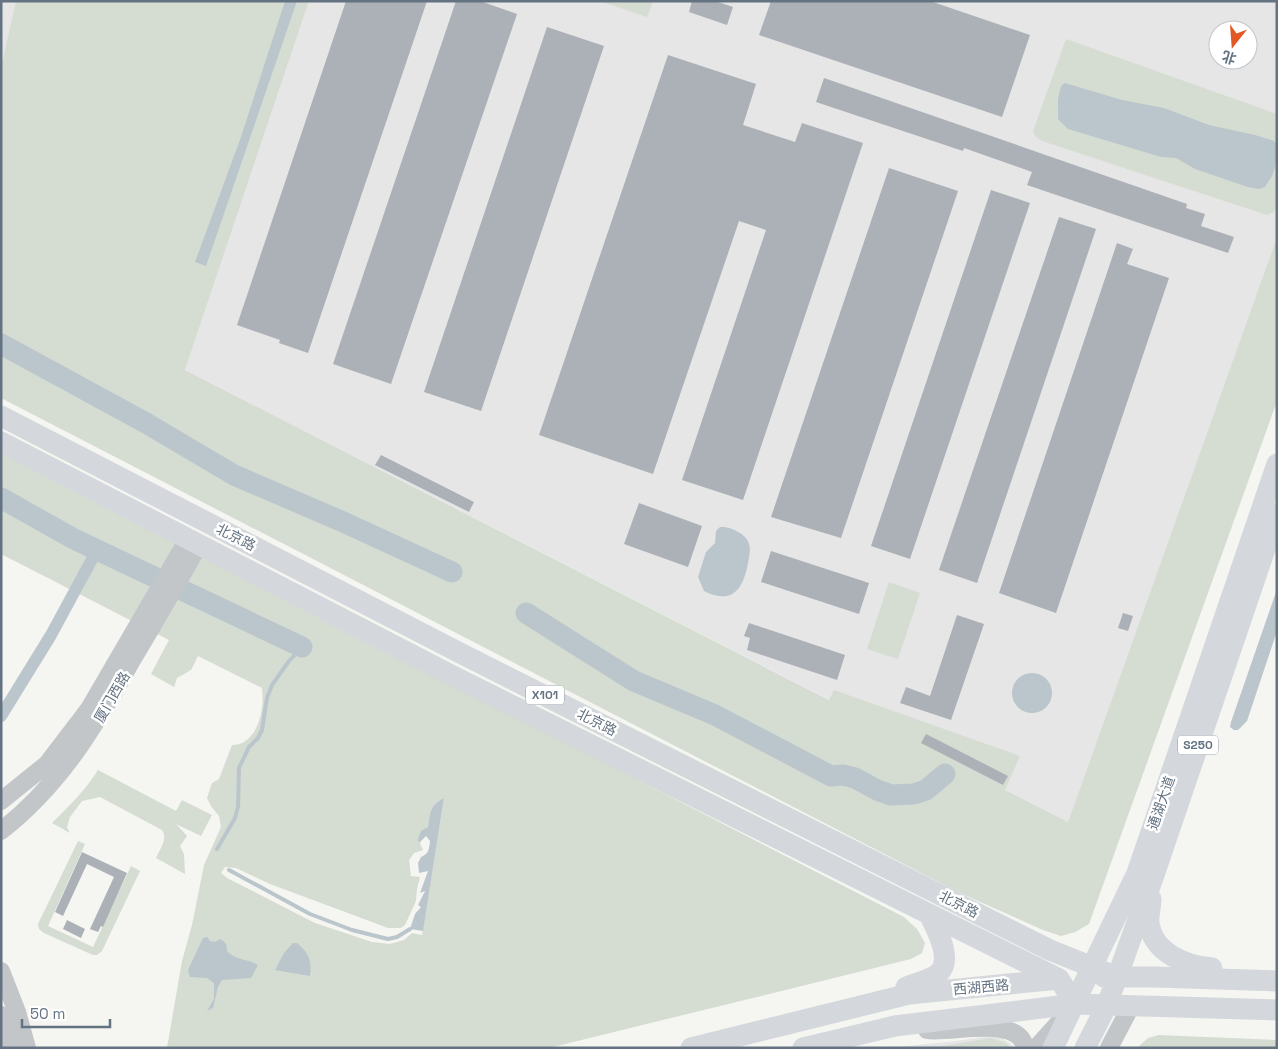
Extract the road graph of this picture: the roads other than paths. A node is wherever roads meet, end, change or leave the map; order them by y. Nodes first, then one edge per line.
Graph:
1 (1, 416) edge
2 (1, 442) edge
3 (1277, 464) edge
4 (1277, 514) edge
5 (194, 542) junction
6 (154, 608) junction
7 (1, 801) edge
8 (1, 832) edge
9 (1154, 875) junction
10 (930, 916) junction
11 (1, 972) edge
12 (1090, 972) junction
13 (1277, 972) edge
14 (1117, 976) junction
15 (1059, 979) junction
16 (1277, 981) edge
17 (871, 1002) junction
18 (1075, 1004) junction
19 (1107, 1005) junction
20 (1131, 1006) junction
21 (1277, 1010) edge
22 (1, 1015) edge
23 (895, 1026) junction
24 (9, 1048) edge
25 (27, 1048) edge
26 (691, 1048) edge
27 (803, 1048) edge
28 (1025, 1048) edge
29 (1036, 1048) edge
30 (1053, 1048) edge
31 (1085, 1048) edge
32 (1109, 1048) edge

1 - 12 main road, 北京路 / X101
2 - 5 main road, 北京路 / X101
3 - 12 main road, 通湖大道 / S250
4 - 9 main road, 通湖大道 / S250
5 - 6 street, 厦门西路
5 - 10 main road, 北京路 / X101
6 - 7 street, 厦门西路
6 - 8 street, 厦门西路
9 - 13 main road
9 - 14 main road, 通湖大道 / S250
10 - 15 main road, 北京路 / X101
10 - 17 main road
11 - 25 street
12 - 14 main road, 西湖西路
12 - 15 main road, 西湖西路
12 - 18 main road, 通湖大道 / S250
14 - 16 main road, 西湖西路
14 - 19 main road, 通湖大道
15 - 17 main road, 西湖西路
15 - 18 main road
17 - 26 main road, 西湖西路
18 - 19 main road, 西湖西路
18 - 23 main road, 西湖西路
18 - 29 street
18 - 30 main road, 通湖大道
19 - 20 main road, 西湖西路
19 - 31 main road, 通湖大道
20 - 21 main road, 西湖西路
20 - 32 street
22 - 24 street
23 - 27 main road, 西湖西路
23 - 28 street

